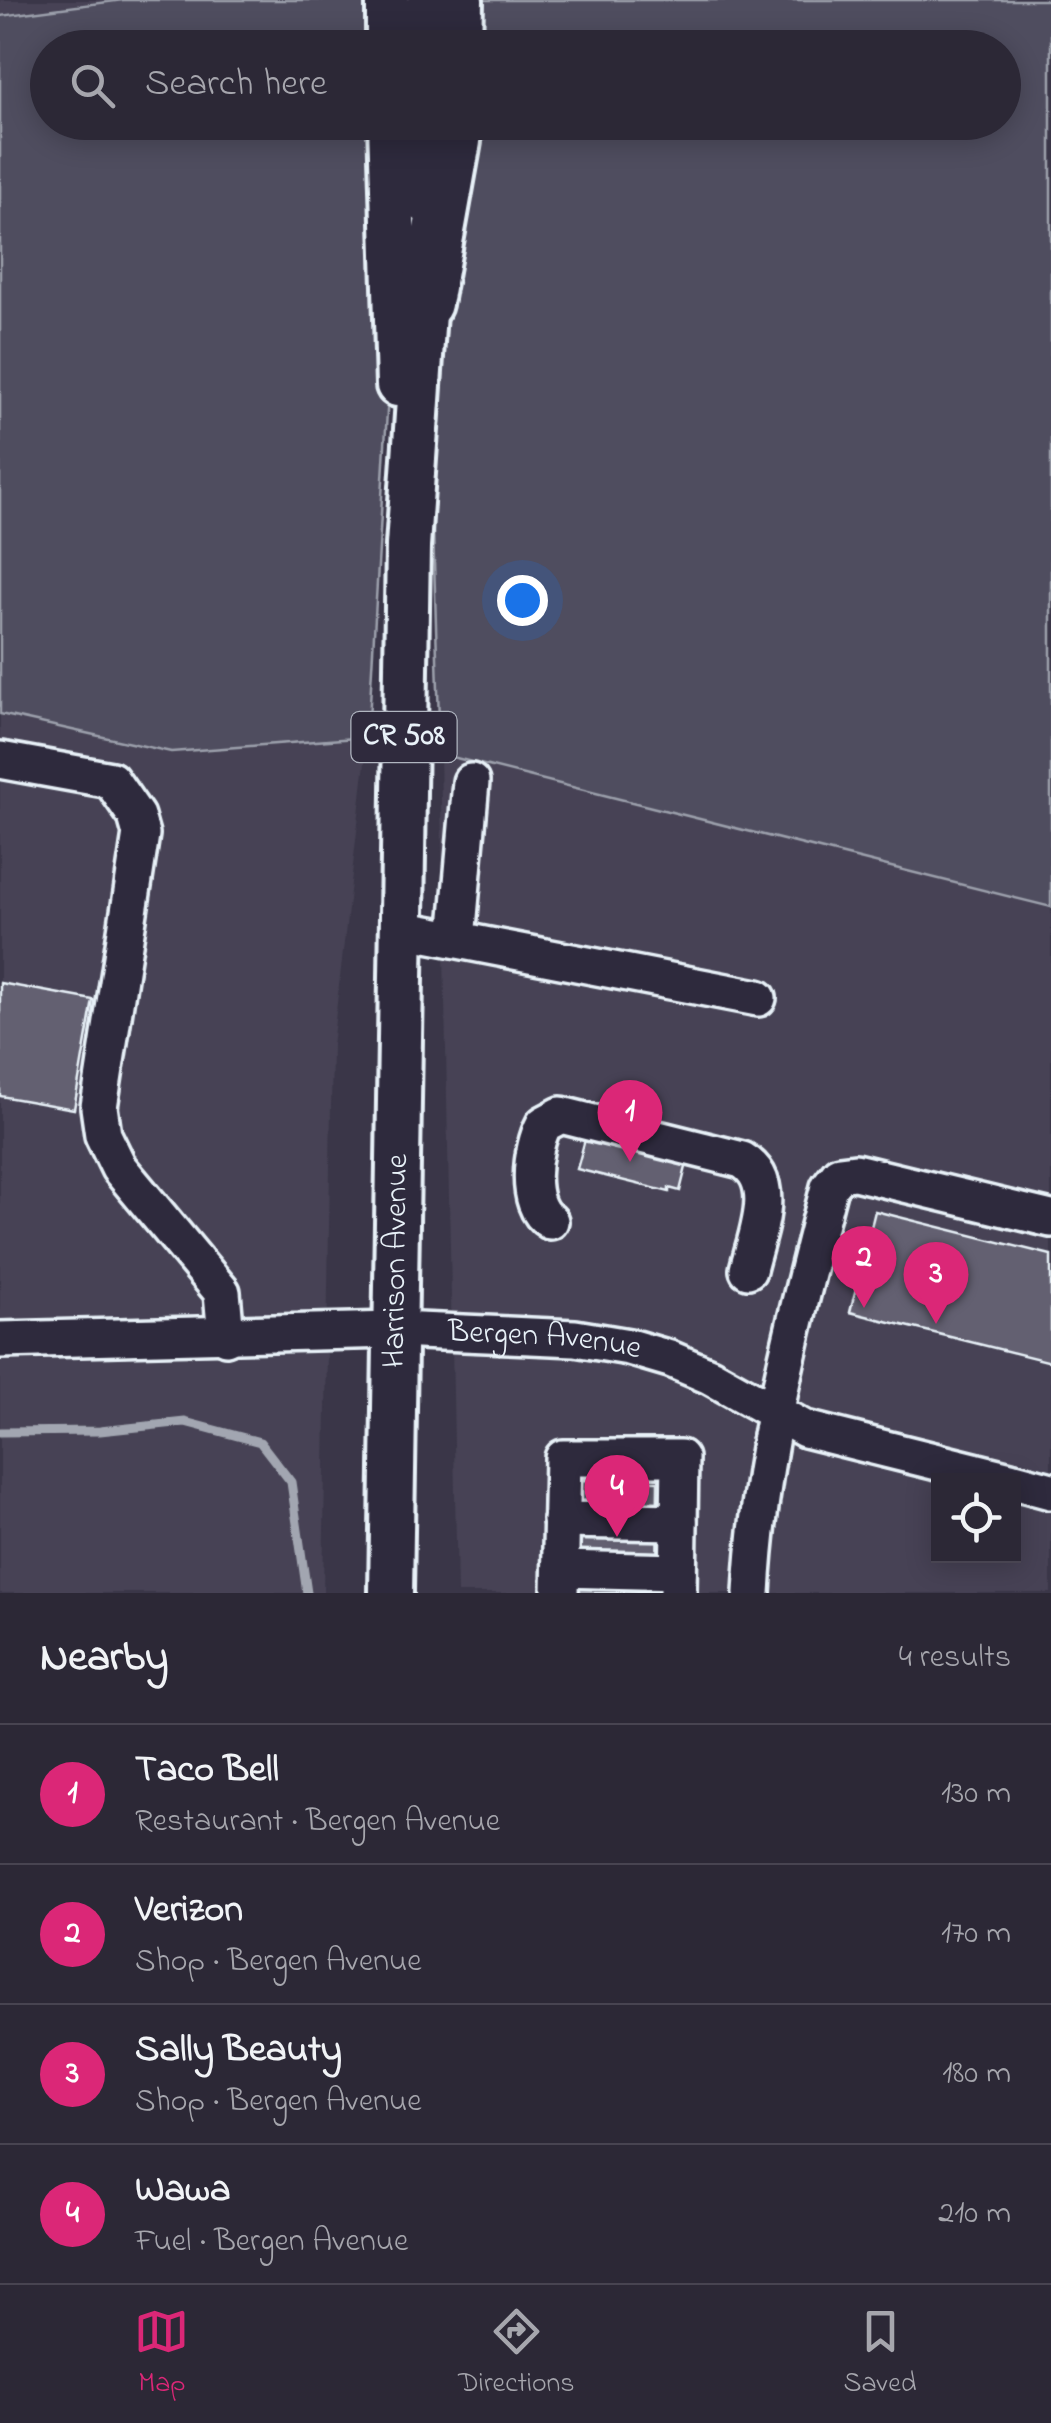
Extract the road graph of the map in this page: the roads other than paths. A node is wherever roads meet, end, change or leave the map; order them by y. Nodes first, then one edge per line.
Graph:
1 (388, 0) edge
2 (430, 0) edge
3 (456, 0) edge
4 (388, 30) edge
5 (430, 30) edge
6 (456, 30) edge
7 (390, 140) edge
8 (429, 140) edge
9 (455, 140) edge
10 (426, 303) junction
11 (408, 546) junction
12 (0, 760) edge
13 (471, 782) dead end
14 (401, 928) junction
15 (457, 939) junction
16 (758, 998) dead end
17 (1051, 1219) edge
18 (550, 1221) dead end
19 (748, 1270) dead end
20 (395, 1330) junction
21 (226, 1336) junction
22 (0, 1340) edge
23 (776, 1414) junction
24 (980, 1473) edge
25 (1021, 1483) edge
26 (1051, 1491) edge
27 (561, 1520) junction
28 (679, 1522) junction
29 (560, 1581) edge
30 (678, 1582) edge
31 (391, 1593) edge
32 (752, 1593) edge

1 - 4 main road
2 - 5 main road
3 - 6 highway
7 - 11 main road, CR 508
8 - 10 main road, CR 508
9 - 10 highway
10 - 11 main road, CR 508
11 - 14 main road, CR 508
12 - 21 street
13 - 15 street
14 - 15 street
14 - 20 main road, Harrison Avenue / CR 508
15 - 16 street
17 - 23 street
18 - 19 street
20 - 21 street, Bergen Avenue
20 - 23 street, Bergen Avenue
20 - 31 main road, Harrison Avenue / CR 508
21 - 22 street, Bergen Avenue
23 - 24 street, Bergen Avenue
23 - 32 street
25 - 26 street, Bergen Avenue
27 - 28 street
27 - 28 street
27 - 29 street
28 - 30 street
29 - 30 street

